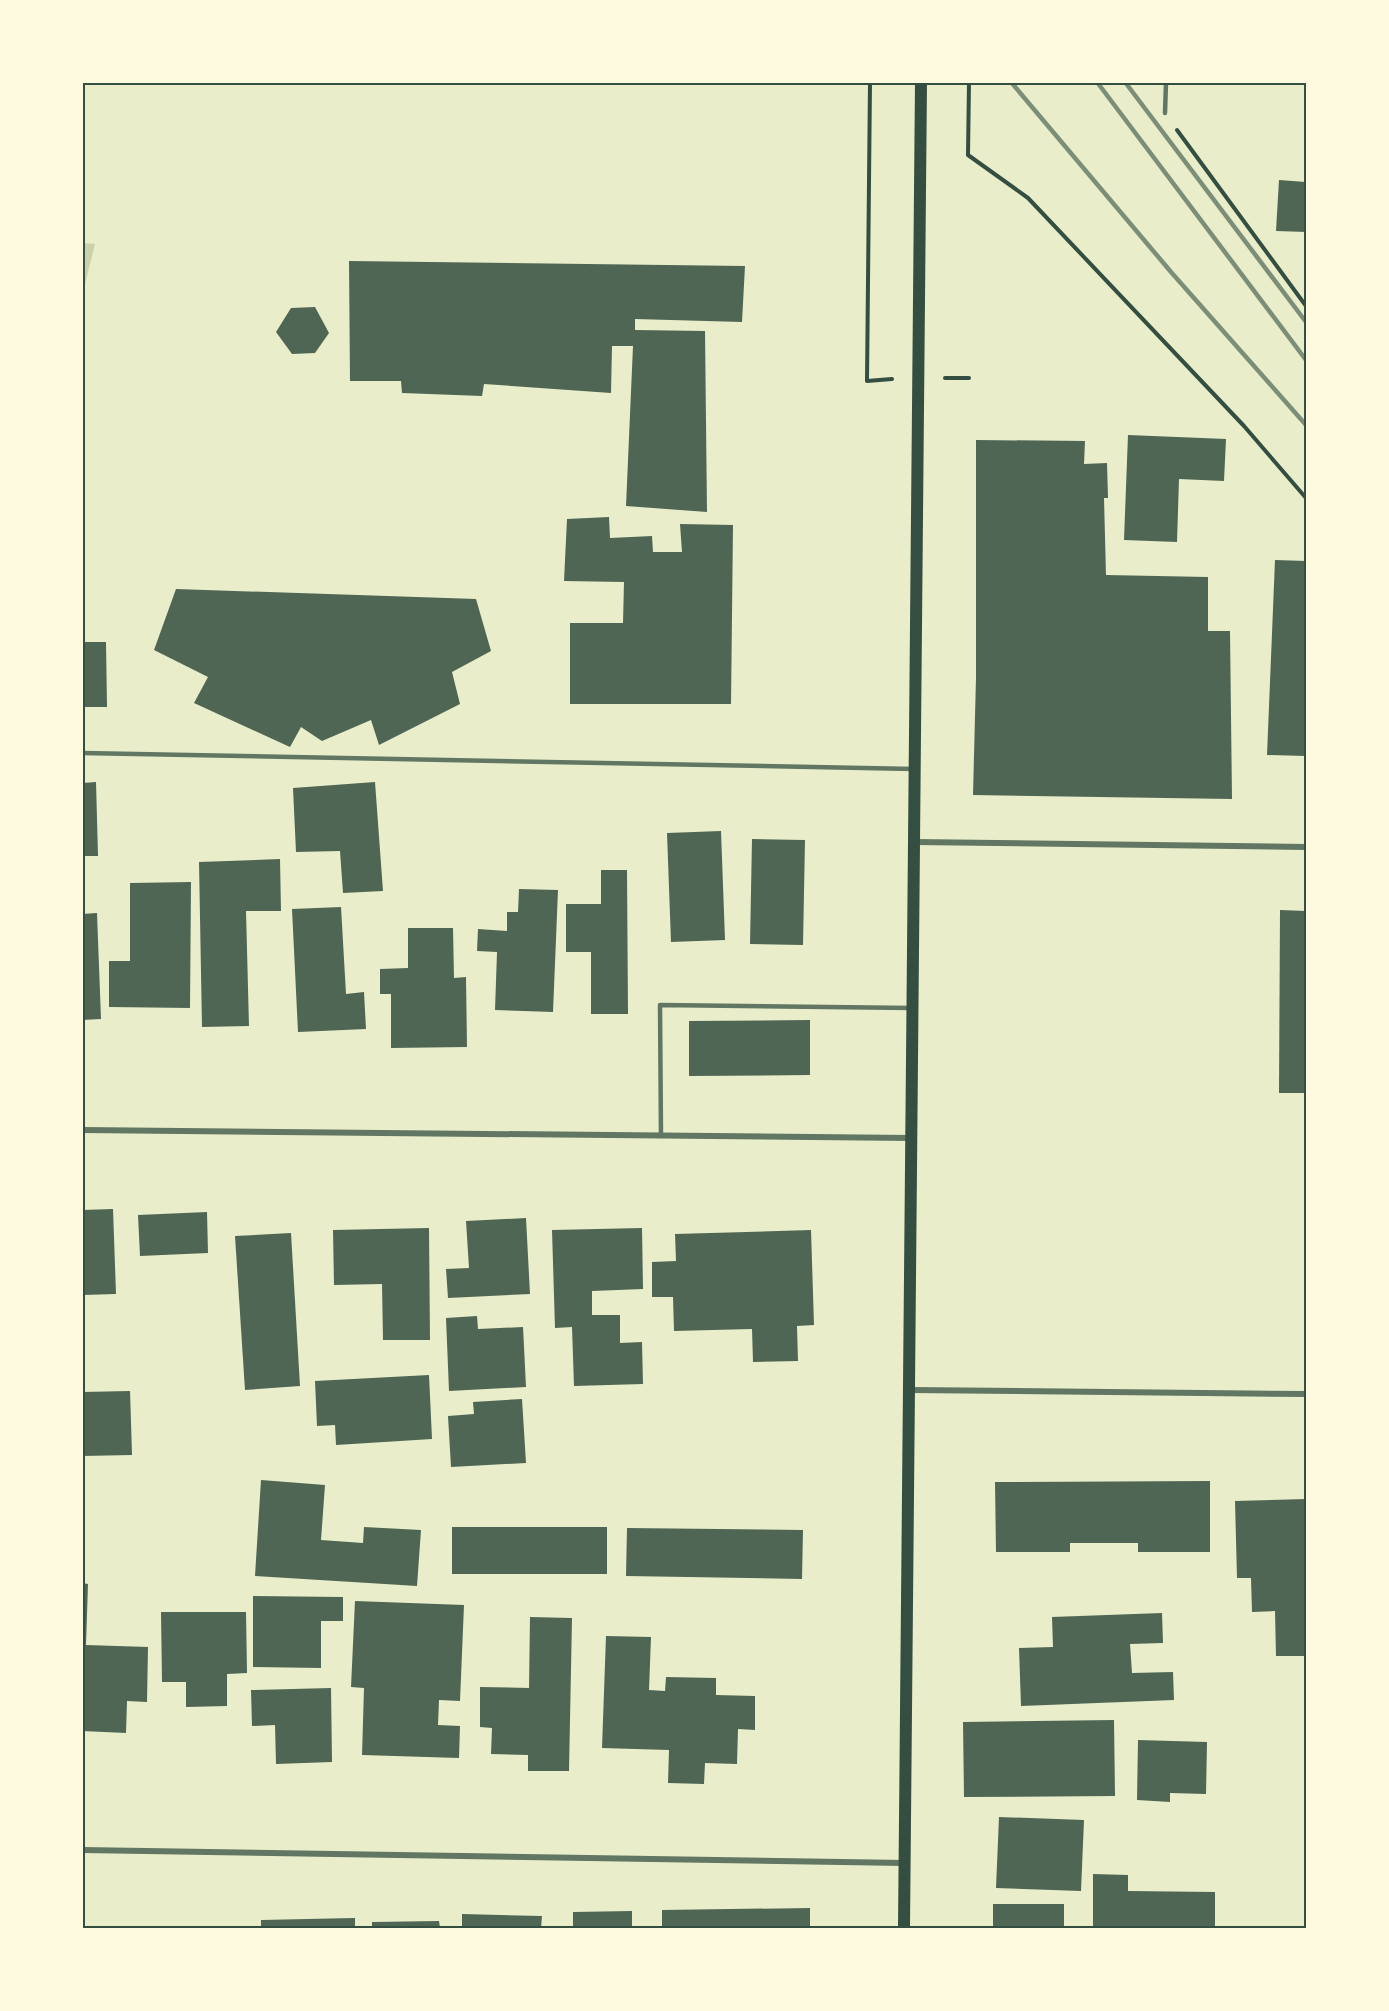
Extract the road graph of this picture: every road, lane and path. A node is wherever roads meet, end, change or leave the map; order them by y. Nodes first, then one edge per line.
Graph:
1 (870, 82) edge
2 (921, 82) edge
3 (969, 82) edge
4 (1166, 82) edge
5 (1165, 113) joint
6 (1306, 306) edge
7 (919, 378) junction
8 (969, 378) dead end
9 (1306, 498) edge
10 (82, 753) edge
11 (915, 769) junction
12 (914, 842) junction
13 (1306, 847) edge
14 (912, 1008) junction
15 (82, 1130) edge
16 (661, 1136) junction
17 (911, 1138) junction
18 (909, 1390) junction
19 (1306, 1394) edge
20 (82, 1850) edge
21 (905, 1863) junction
22 (904, 1929) edge

1 - 7 path
2 - 7 main road
3 - 9 path
4 - 5 lane
5 - 6 path
7 - 8 path
7 - 11 main road
10 - 11 lane
11 - 12 main road
12 - 13 street
12 - 14 main road
14 - 16 lane
14 - 17 main road
15 - 16 street
16 - 17 street
17 - 18 main road
18 - 19 street
18 - 21 main road
20 - 21 street
21 - 22 main road

